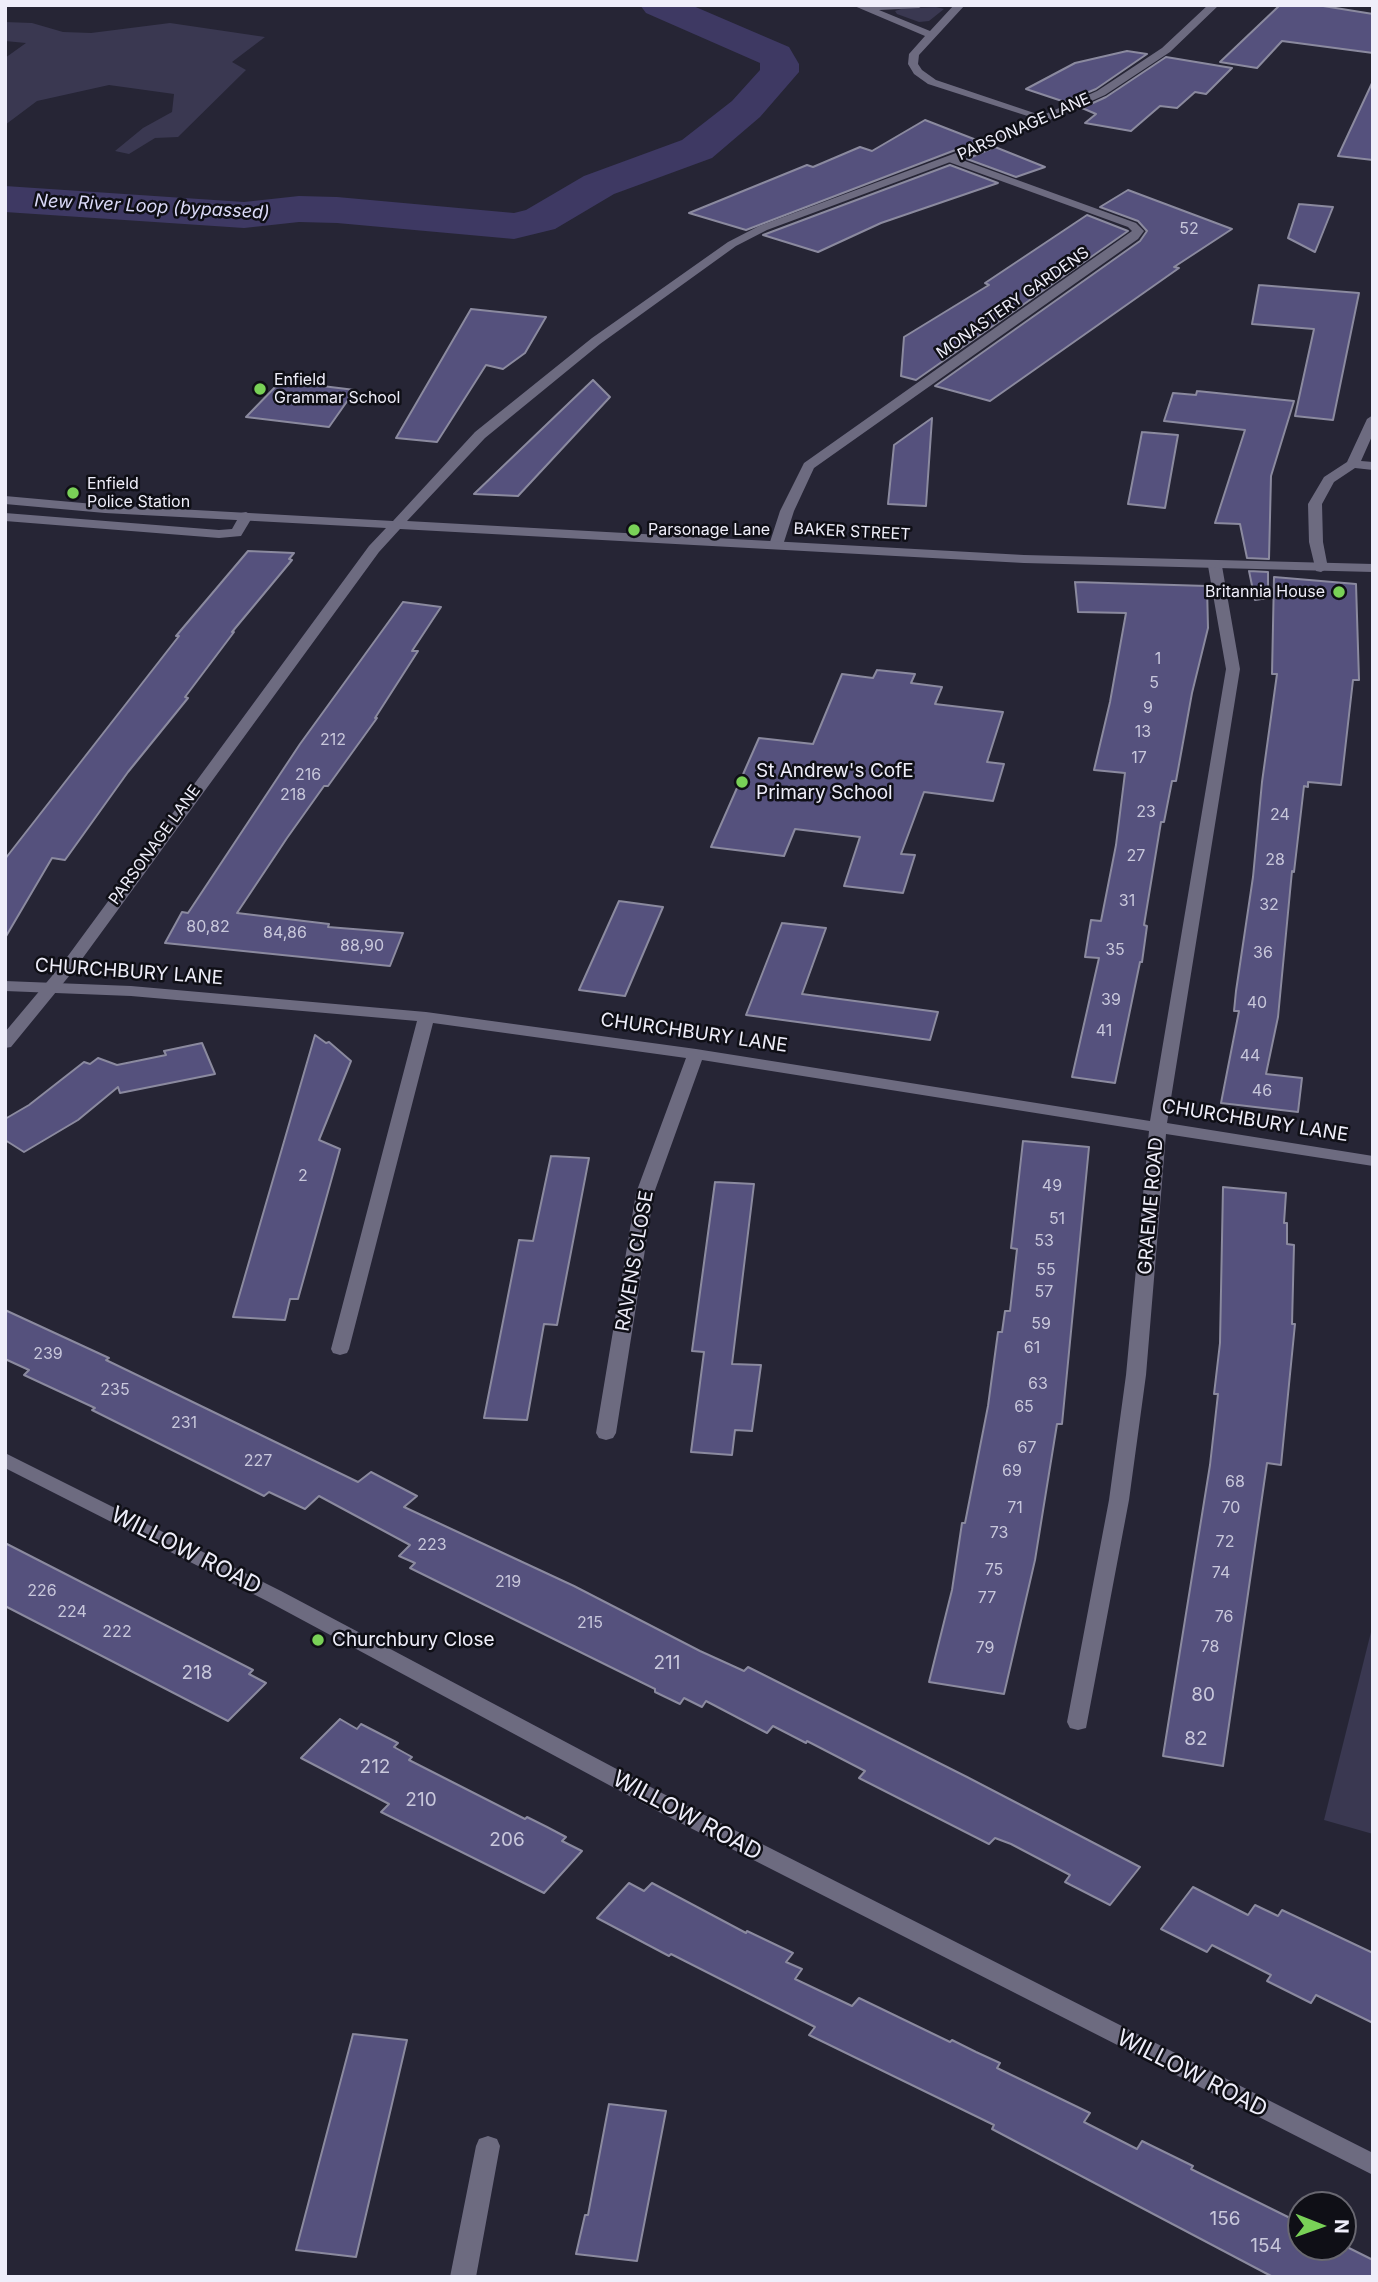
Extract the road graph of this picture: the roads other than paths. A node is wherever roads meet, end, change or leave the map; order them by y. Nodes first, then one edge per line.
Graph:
1 (919, 5) edge
2 (960, 5) edge
3 (1214, 5) edge
4 (861, 7) edge
5 (931, 35) junction
6 (1047, 119) junction
7 (950, 159) junction
8 (1373, 419) edge
9 (1353, 464) junction
10 (1373, 466) edge
11 (5, 500) edge
12 (247, 516) junction
13 (5, 517) edge
14 (396, 524) junction
15 (776, 545) junction
16 (1215, 566) junction
17 (1321, 568) junction
18 (1373, 568) edge
19 (5, 986) edge
20 (52, 987) junction
21 (426, 1017) junction
22 (5, 1043) edge
23 (696, 1054) junction
24 (1158, 1126) junction
25 (1373, 1161) edge
26 (340, 1349) dead end
27 (606, 1433) dead end
28 (5, 1460) edge
29 (1079, 1723) dead end
30 (488, 2146) dead end
31 (1373, 2165) edge
32 (463, 2277) edge

1 - 4 street
2 - 5 street
3 - 6 street, PARSONAGE LANE
4 - 5 street
5 - 6 street
6 - 7 street, PARSONAGE LANE
7 - 14 street, PARSONAGE LANE
7 - 15 street, MONASTERY GARDENS
8 - 9 street
9 - 10 street
9 - 17 street
11 - 12 street, BAKER STREET
12 - 13 street
12 - 14 street, BAKER STREET
14 - 15 street, BAKER STREET
14 - 20 street, PARSONAGE LANE
15 - 16 street, BAKER STREET
16 - 17 street, BAKER STREET
16 - 24 street, GRAEME ROAD
17 - 18 street, BAKER STREET
19 - 20 street, CHURCHBURY LANE
20 - 21 street, CHURCHBURY LANE
20 - 22 street, PARSONAGE LANE
21 - 23 street, CHURCHBURY LANE
21 - 26 street
23 - 24 street, CHURCHBURY LANE
23 - 27 street, RAVENS CLOSE
24 - 25 street, CHURCHBURY LANE
24 - 29 street, GRAEME ROAD
28 - 31 street, WILLOW ROAD
30 - 32 street

